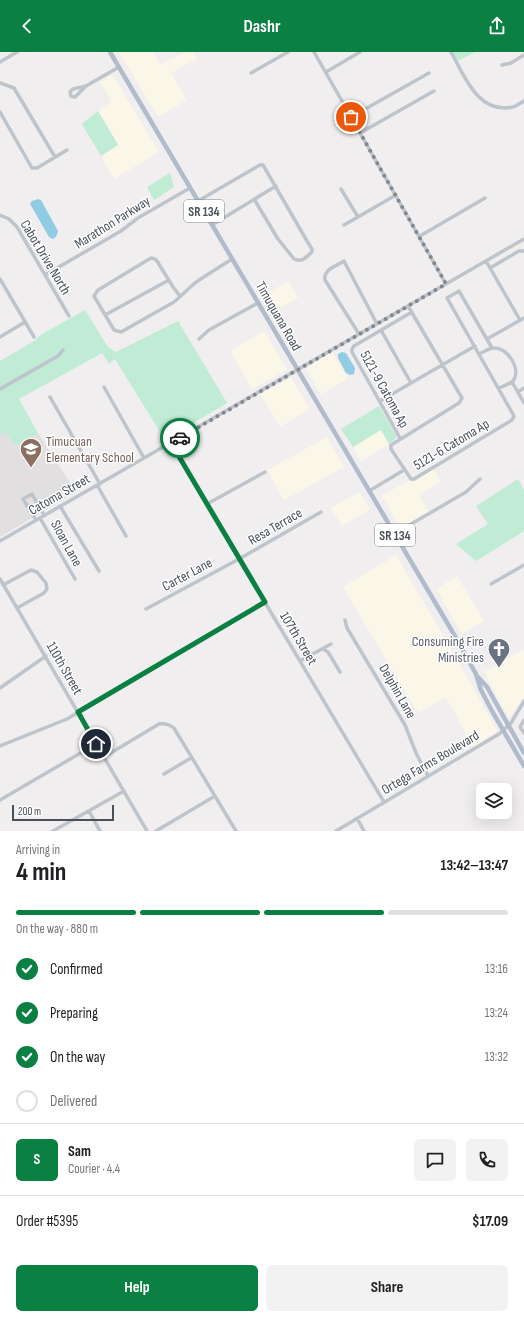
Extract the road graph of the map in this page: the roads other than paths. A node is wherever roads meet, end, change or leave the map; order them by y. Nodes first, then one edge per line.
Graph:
1 (17, 52) edge
2 (110, 52) edge
3 (288, 52) edge
4 (314, 52) edge
5 (360, 52) edge
6 (451, 52) edge
7 (524, 55) edge
8 (0, 62) edge
9 (502, 65) dead end
10 (119, 67) junction
11 (326, 72) junction
12 (251, 73) dead end
13 (429, 73) dead end
14 (0, 84) edge
15 (86, 86) dead end
16 (434, 91) dead end
17 (524, 102) edge
18 (0, 112) edge
19 (351, 117) junction
20 (360, 133) junction
21 (68, 150) dead end
22 (55, 157) junction
23 (276, 186) junction
24 (190, 188) junction
25 (342, 189) dead end
26 (396, 195) junction
27 (485, 198) dead end
28 (254, 199) junction
29 (198, 201) junction
30 (0, 215) edge
31 (358, 217) junction
32 (212, 225) junction
33 (344, 225) dead end
34 (420, 236) junction
35 (524, 239) edge
36 (524, 251) edge
37 (232, 259) junction
38 (486, 261) junction
39 (490, 268) junction
40 (45, 275) junction
41 (0, 279) edge
42 (169, 280) junction
43 (446, 284) junction
44 (180, 296) junction
45 (258, 302) junction
46 (408, 306) junction
47 (412, 312) junction
48 (105, 315) junction
49 (69, 316) dead end
50 (522, 319) edge
51 (25, 322) junction
52 (377, 324) junction
53 (381, 330) junction
54 (359, 334) junction
55 (0, 337) edge
56 (34, 338) dead end
57 (199, 339) dead end
58 (487, 339) junction
59 (475, 346) junction
60 (492, 348) junction
61 (64, 350) dead end
62 (479, 354) junction
63 (443, 366) junction
64 (297, 370) junction
65 (512, 382) junction
66 (412, 383) junction
67 (104, 387) dead end
68 (499, 388) junction
69 (524, 388) edge
70 (0, 389) edge
71 (518, 392) junction
72 (50, 397) dead end
73 (380, 401) junction
74 (524, 403) edge
75 (400, 438) junction
76 (171, 443) junction
77 (144, 458) junction
78 (404, 470) junction
79 (265, 472) dead end
80 (480, 480) dead end
81 (98, 484) junction
82 (369, 491) junction
83 (207, 504) junction
84 (60, 506) junction
85 (321, 512) dead end
86 (44, 515) junction
87 (40, 518) junction
88 (36, 520) junction
89 (394, 534) junction
90 (126, 536) dead end
91 (0, 541) edge
92 (239, 559) junction
93 (524, 565) edge
94 (99, 571) dead end
95 (0, 579) edge
96 (75, 579) dead end
97 (491, 584) dead end
98 (4, 585) junction
99 (265, 602) junction
100 (17, 608) junction
101 (146, 609) dead end
102 (345, 620) dead end
103 (331, 644) dead end
104 (322, 649) junction
105 (46, 656) junction
106 (300, 661) junction
107 (340, 672) dead end
108 (476, 674) junction
109 (0, 688) edge
110 (524, 700) edge
111 (78, 712) junction
112 (524, 720) edge
113 (508, 726) junction
114 (503, 730) junction
115 (524, 733) edge
116 (96, 744) junction
117 (0, 746) edge
118 (524, 753) edge
119 (104, 757) junction
120 (191, 758) junction
121 (524, 766) edge
122 (164, 774) dead end
123 (428, 776) junction
124 (124, 791) junction
125 (215, 796) junction
126 (0, 800) edge
127 (384, 802) junction
128 (89, 811) junction
129 (357, 818) junction
130 (54, 831) edge
131 (100, 831) edge
132 (147, 831) edge
133 (156, 831) edge
134 (236, 831) edge
135 (336, 831) edge
136 (364, 831) edge

1 - 8 street
2 - 10 main road, Timuquana Road / SR 134
3 - 12 street
4 - 11 street
5 - 11 street
6 - 17 street
7 - 9 street
10 - 15 street
10 - 24 main road, Timuquana Road / SR 134
11 - 19 street
13 - 19 street
14 - 22 street
16 - 20 street
18 - 22 street
19 - 20 street
20 - 26 street
21 - 22 street
23 - 28 street
23 - 28 street
23 - 29 street
24 - 29 main road, Timuquana Road / SR 134
24 - 40 street, Marathon Parkway
25 - 31 street
26 - 31 street
26 - 34 street
27 - 34 street
28 - 32 street
29 - 32 main road, Timuquana Road / SR 134
30 - 40 street, Cabot Drive North
31 - 33 street
32 - 37 main road, Timuquana Road / SR 134
34 - 43 street
35 - 38 street, Catoma Street
36 - 39 street
37 - 44 street
37 - 45 main road, Timuquana Road / SR 134
38 - 39 street
38 - 43 street, Catoma Street
39 - 50 street
40 - 49 street, Cabot Drive North
41 - 51 street
42 - 44 street
42 - 48 street
42 - 48 street
43 - 46 street, Catoma Street
44 - 48 street
45 - 57 street
45 - 64 main road, Timuquana Road / SR 134
46 - 47 street
46 - 52 street, Catoma Street
47 - 53 street, 5121-9 Catoma Ap
47 - 63 street
50 - 58 street
51 - 55 street
51 - 56 street
52 - 54 street, Catoma Street
52 - 54 street
53 - 66 street
53 - 73 street, 5121-9 Catoma Ap
54 - 64 street, Catoma Street
58 - 59 street, 5121-6 Catoma Ap
58 - 60 street
59 - 62 street, 5121-6 Catoma Ap
59 - 63 street
60 - 62 street
60 - 65 street
61 - 70 street
62 - 68 street, 5121-6 Catoma Ap
63 - 66 street
63 - 75 street
64 - 76 street, Catoma Street
64 - 82 main road, Timuquana Road / SR 134
65 - 68 street
65 - 71 street
66 - 73 street
67 - 77 street
68 - 78 street, 5121-6 Catoma Ap
69 - 71 street
71 - 74 street
72 - 81 street
73 - 75 street, 5121-9 Catoma Ap
75 - 78 street, 5121-6 Catoma Ap
76 - 77 street, Catoma Street
76 - 83 street, 107th Street
77 - 81 street, Catoma Street
78 - 82 street
79 - 83 street
80 - 89 street
81 - 84 street, Catoma Street
81 - 90 street
82 - 89 main road, Timuquana Road / SR 134
83 - 92 street, 107th Street
84 - 86 street, Catoma Street
84 - 94 street
85 - 92 street, Resa Terrace
86 - 87 street, Catoma Street
86 - 88 street
87 - 88 street, Catoma Street
87 - 96 street, Sloan Lane
88 - 91 street, Catoma Street
89 - 108 main road, Timuquana Road / SR 134
92 - 99 street, 107th Street
92 - 101 street, Carter Lane
93 - 97 street
95 - 98 street, 110th Street
98 - 100 street, 110th Street
98 - 100 street
99 - 106 street, 107th Street
99 - 111 street
100 - 105 street, 110th Street
102 - 123 street, Delphin Lane
103 - 104 street
104 - 106 street
104 - 107 street
105 - 109 street
105 - 111 street, 110th Street
106 - 127 street, 107th Street
108 - 113 main road, Timuquana Road / SR 134
108 - 114 main road, Timuquana Road / SR 134
110 - 113 street, Ortega Farms Boulevard
111 - 116 street, 110th Street
111 - 117 street
112 - 115 street
113 - 114 street, Ortega Farms Boulevard
113 - 118 main road, Timuquana Road / SR 134
114 - 121 main road, Timuquana Road / SR 134
114 - 123 street, Ortega Farms Boulevard
116 - 119 street, 110th Street
116 - 126 street
119 - 120 street
119 - 124 street, 110th Street
120 - 122 street
120 - 125 street
123 - 127 street, Ortega Farms Boulevard
124 - 128 street
124 - 132 street, 110th Street
125 - 133 street
125 - 134 street
127 - 129 street, Ortega Farms Boulevard
128 - 130 street
128 - 131 street
129 - 135 street, Ortega Farms Boulevard
129 - 136 street

